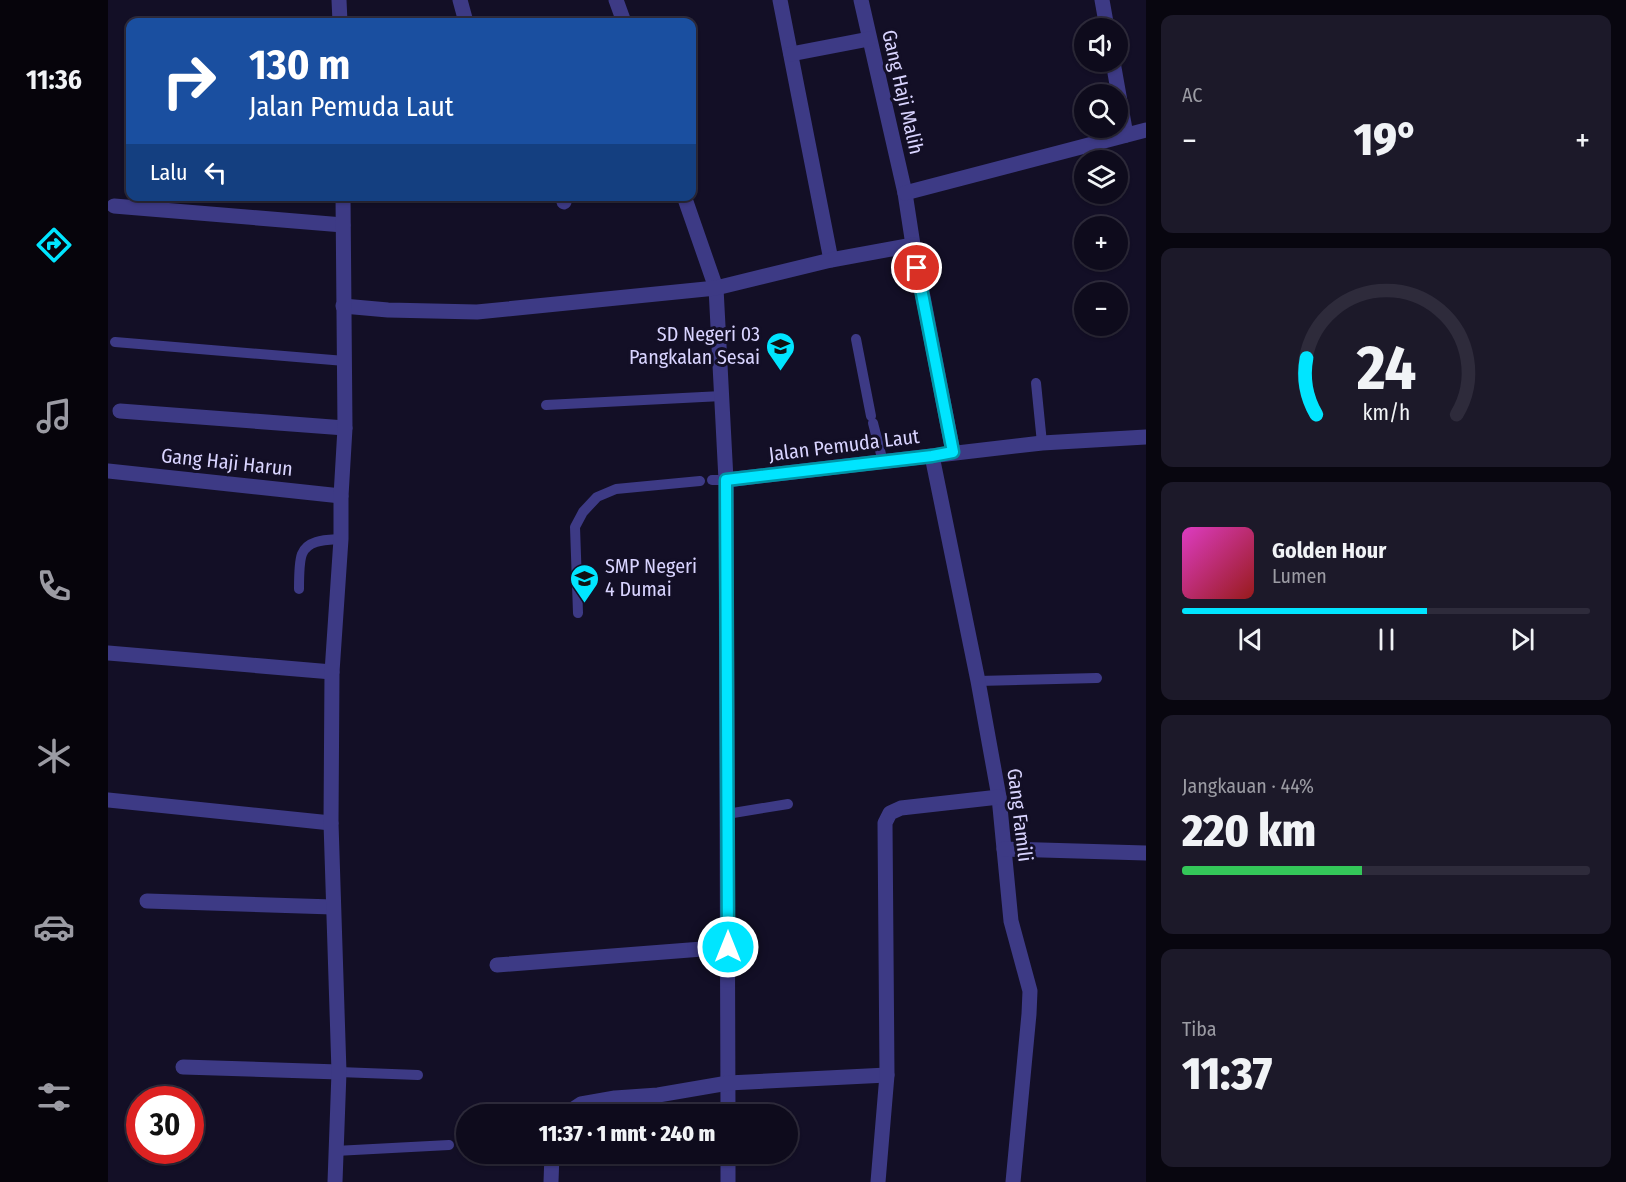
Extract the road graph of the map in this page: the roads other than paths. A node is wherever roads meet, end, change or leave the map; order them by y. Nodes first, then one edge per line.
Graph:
1 (339, 0) edge
2 (460, 0) edge
3 (616, 0) edge
4 (780, 0) edge
5 (861, 0) edge
6 (1102, 0) edge
7 (340, 18) edge
8 (465, 18) edge
9 (623, 18) edge
10 (1105, 18) edge
11 (869, 39) junction
12 (790, 54) junction
13 (1146, 130) edge
14 (1128, 134) edge
15 (1115, 138) edge
16 (905, 193) junction
17 (343, 201) edge
18 (686, 201) edge
19 (114, 206) dead end
20 (343, 225) junction
21 (913, 245) junction
22 (831, 260) junction
23 (716, 288) junction
24 (344, 306) junction
25 (856, 339) dead end
26 (115, 342) dead end
27 (345, 361) junction
28 (1036, 383) dead end
29 (722, 396) junction
30 (546, 405) dead end
31 (120, 411) dead end
32 (345, 428) junction
33 (1146, 437) edge
34 (1042, 443) junction
35 (953, 452) junction
36 (932, 456) junction
37 (883, 462) junction
38 (108, 471) edge
39 (713, 481) junction
40 (341, 496) junction
41 (341, 539) junction
42 (299, 589) dead end
43 (578, 613) dead end
44 (108, 653) edge
45 (332, 672) junction
46 (1097, 678) dead end
47 (978, 681) junction
48 (999, 797) junction
49 (108, 800) edge
50 (788, 804) dead end
51 (727, 814) junction
52 (331, 823) junction
53 (1004, 849) junction
54 (1146, 853) edge
55 (147, 901) dead end
56 (333, 907) junction
57 (728, 947) junction
58 (497, 965) dead end
59 (183, 1067) dead end
60 (339, 1072) junction
61 (418, 1075) dead end
62 (887, 1075) junction
63 (728, 1083) junction
64 (581, 1104) edge
65 (728, 1104) edge
66 (449, 1145) dead end
67 (335, 1151) junction
68 (551, 1164) edge
69 (728, 1164) edge
70 (335, 1182) edge
71 (550, 1182) edge
72 (728, 1182) edge
73 (878, 1182) edge
74 (1013, 1182) edge

1 - 7 street
2 - 8 street
3 - 9 street
4 - 12 street
5 - 11 street, Gang Haji Malih
6 - 10 street
11 - 12 street
11 - 16 street, Gang Haji Malih
12 - 22 street
13 - 14 street
15 - 16 street
16 - 21 street, Gang Haji Malih
17 - 20 street
18 - 23 street
19 - 20 street
20 - 24 street
21 - 22 street
21 - 35 street, Gang Haji Malih
22 - 23 street
23 - 24 street
23 - 29 street
24 - 27 street
25 - 37 lane
26 - 27 lane
27 - 32 street
28 - 34 lane
29 - 30 lane
29 - 39 street
31 - 32 street
32 - 40 street
33 - 34 street, Jalan Pemuda Laut
34 - 35 street, Jalan Pemuda Laut
35 - 36 street, Jalan Pemuda Laut
36 - 37 street, Jalan Pemuda Laut
36 - 47 street, Gang Famili
37 - 39 street, Jalan Pemuda Laut
38 - 40 street, Gang Haji Harun
39 - 43 lane
39 - 51 street
40 - 41 street
41 - 42 lane
41 - 45 street
44 - 45 street
45 - 52 street
46 - 47 lane
47 - 48 street, Gang Famili
48 - 53 street, Gang Famili
48 - 62 street
49 - 52 street
50 - 51 lane
51 - 57 street
52 - 56 street
53 - 54 street
53 - 74 street, Gang Famili
55 - 56 street
56 - 60 street
57 - 58 street
57 - 63 street
59 - 60 street
60 - 61 lane
60 - 67 street
62 - 63 street
62 - 73 street
63 - 64 street
63 - 65 street
66 - 67 lane
67 - 70 street
68 - 71 street
69 - 72 street

